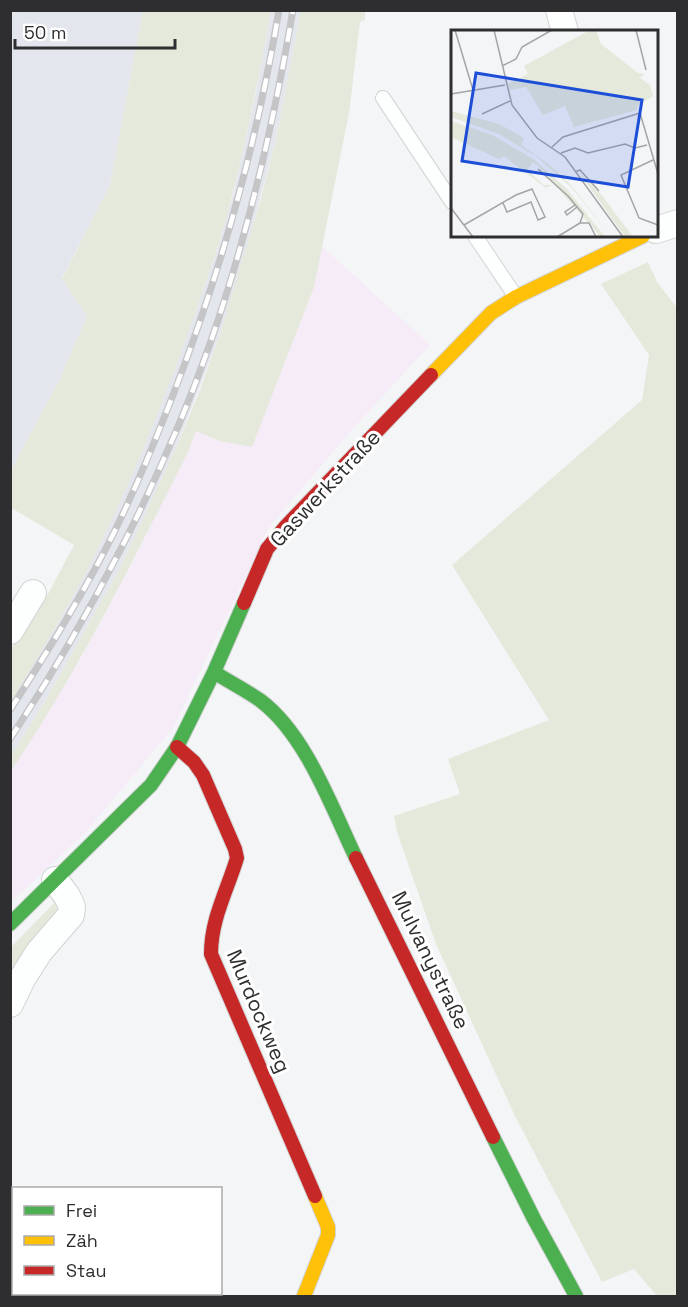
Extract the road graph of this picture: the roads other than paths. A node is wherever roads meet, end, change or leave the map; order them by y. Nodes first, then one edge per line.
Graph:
1 (559, 10) edge
2 (565, 30) edge
3 (383, 98) dead end
4 (451, 199) edge
5 (678, 223) edge
6 (658, 230) edge
7 (476, 237) edge
8 (635, 237) edge
9 (516, 297) junction
10 (33, 593) dead end
11 (10, 631) edge
12 (214, 672) junction
13 (177, 747) junction
14 (55, 880) junction
15 (10, 924) edge
16 (10, 1004) edge
17 (304, 1296) edge
18 (576, 1296) edge

1 - 2 street
3 - 4 lane
5 - 6 street
7 - 9 lane
8 - 9 street, Gaswerkstraße
9 - 12 street, Gaswerkstraße
10 - 11 street
12 - 13 street, Gaswerkstraße
12 - 18 street, Mulvanystraße
13 - 14 street, Gaswerkstraße
13 - 17 street, Murdockweg
14 - 15 street, Gaswerkstraße
14 - 16 street

